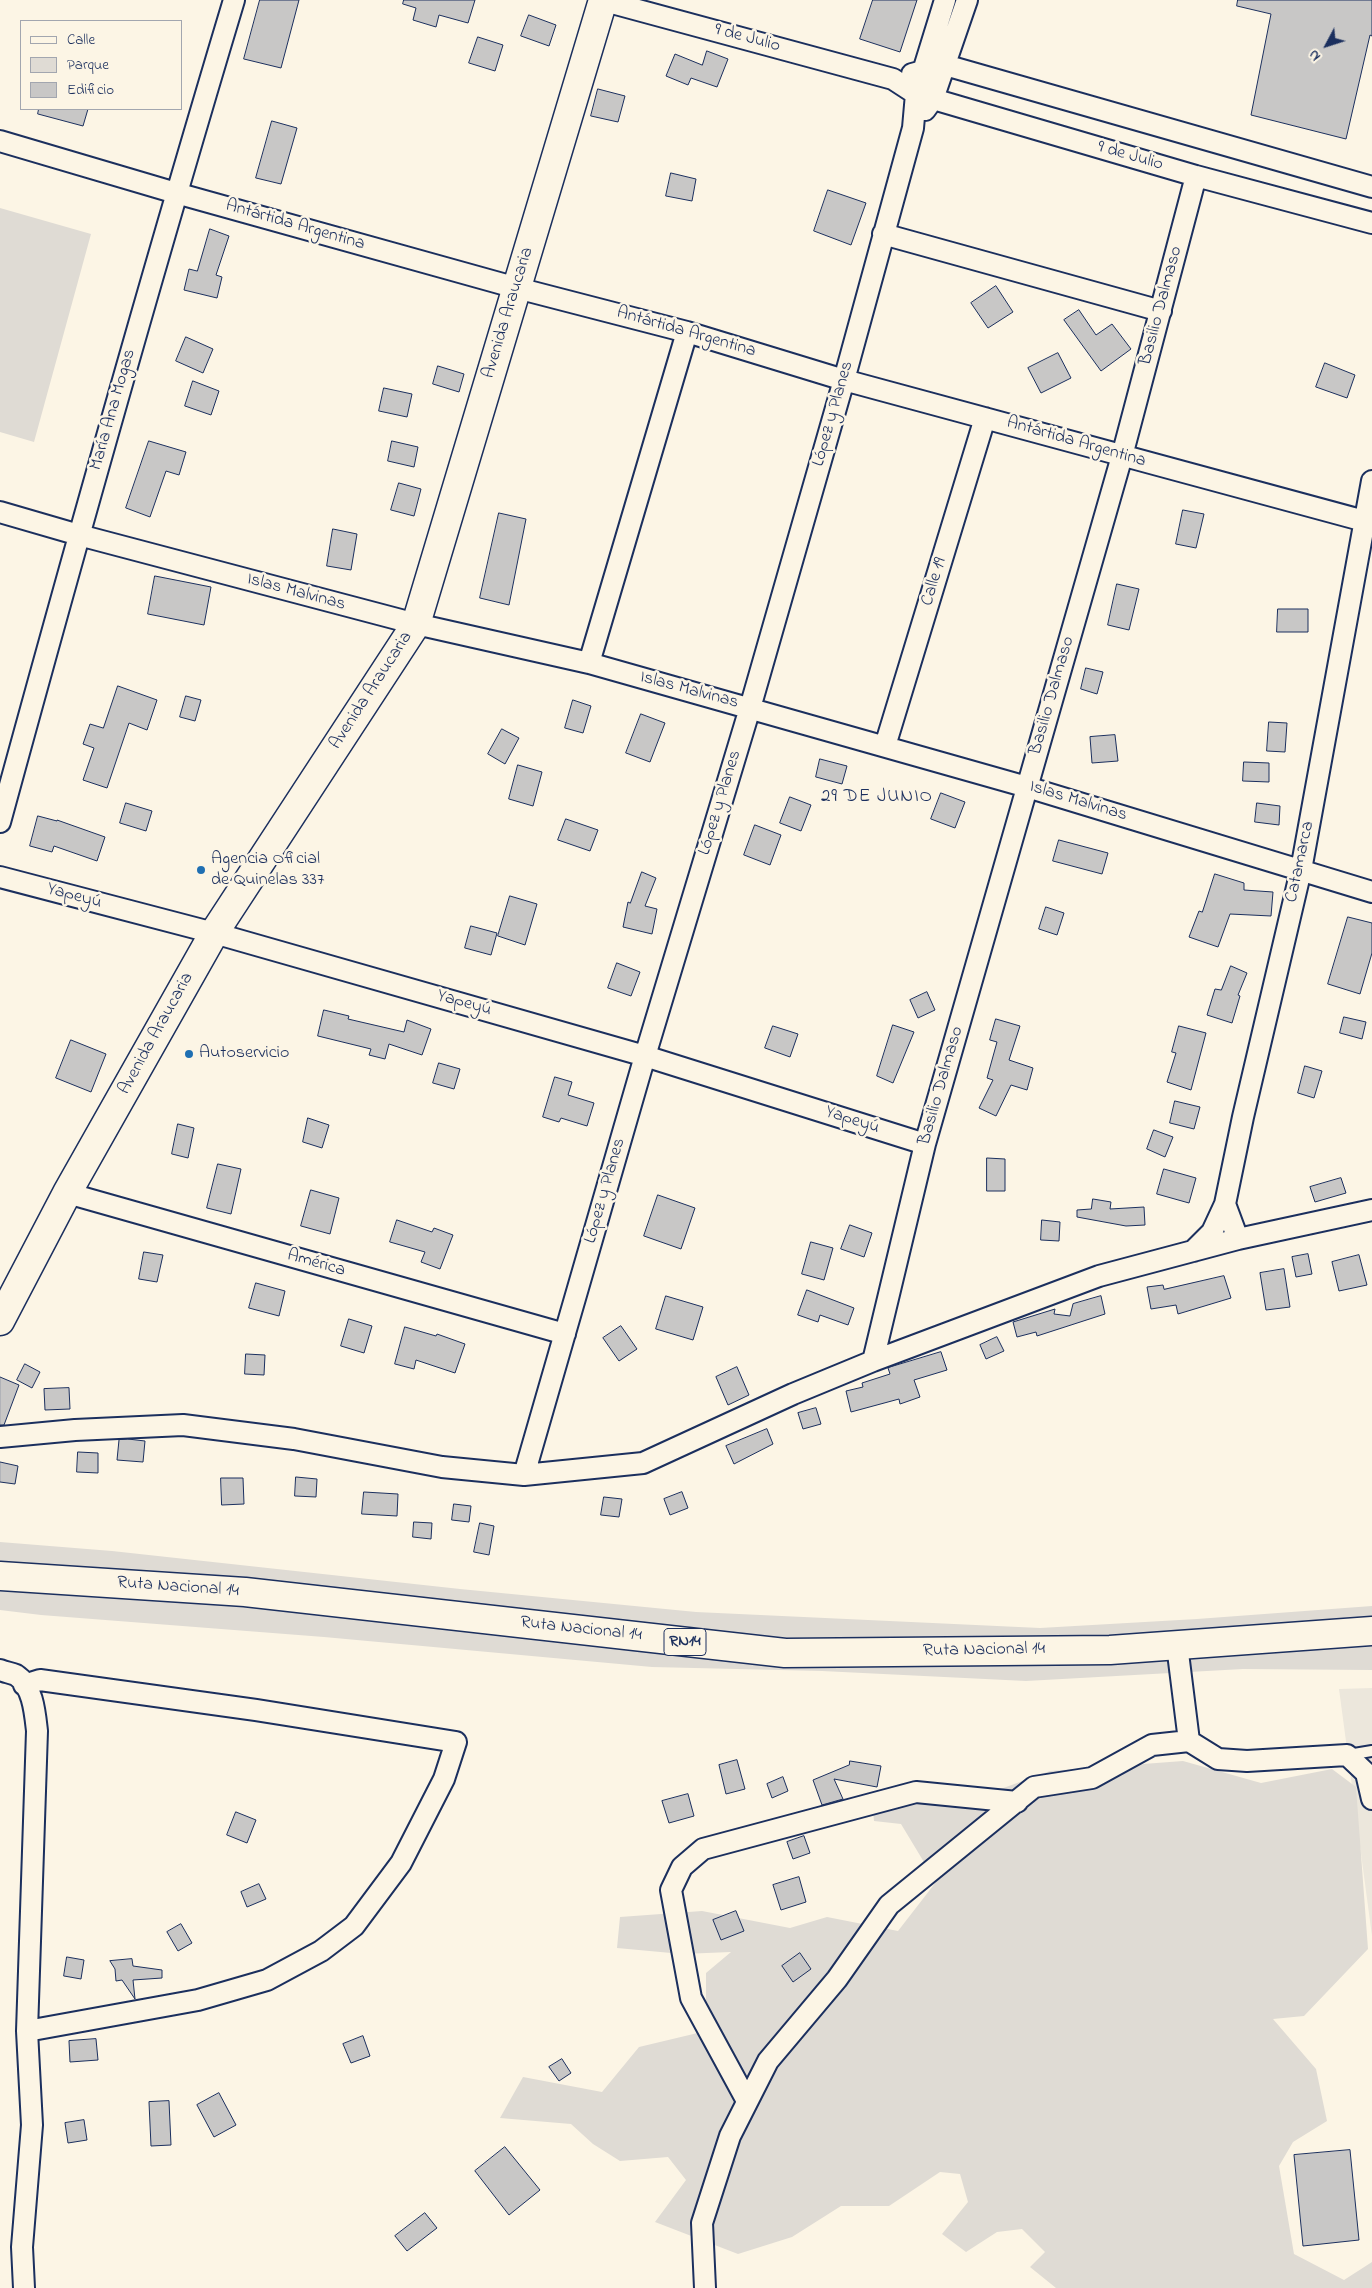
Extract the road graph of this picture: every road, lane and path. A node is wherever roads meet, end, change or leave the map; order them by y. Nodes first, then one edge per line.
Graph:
1 (234, 0) edge
2 (603, 0) edge
3 (945, 0) edge
4 (967, 0) edge
5 (945, 65) junction
6 (923, 71) junction
7 (893, 79) junction
8 (925, 97) junction
9 (0, 141) edge
10 (1196, 176) junction
11 (1372, 187) edge
12 (176, 193) junction
13 (1372, 224) edge
14 (882, 234) junction
15 (517, 288) junction
16 (1161, 311) junction
17 (687, 332) junction
18 (844, 380) junction
19 (985, 418) junction
20 (1122, 456) junction
21 (1372, 481) edge
22 (0, 512) edge
23 (1368, 522) edge
24 (78, 535) junction
25 (416, 624) junction
26 (589, 663) junction
27 (750, 708) junction
28 (885, 746) junction
29 (1028, 787) junction
30 (0, 822) edge
31 (1301, 870) junction
32 (0, 877) edge
33 (1372, 892) edge
34 (214, 933) junction
35 (645, 1056) junction
36 (925, 1144) junction
37 (67, 1193) junction
38 (1225, 1204) junction
39 (1372, 1210) edge
40 (1238, 1239) junction
41 (1193, 1251) junction
42 (0, 1321) edge
43 (565, 1334) junction
44 (873, 1361) junction
45 (0, 1437) edge
46 (524, 1475) junction
47 (0, 1576) edge
48 (1372, 1631) edge
49 (1177, 1645) junction
50 (0, 1670) edge
51 (24, 1685) junction
52 (1189, 1741) junction
53 (1372, 1751) edge
54 (1347, 1755) junction
55 (1372, 1799) edge
56 (1017, 1802) junction
57 (26, 2031) junction
58 (748, 2101) junction
59 (24, 2288) edge
60 (705, 2288) edge

1 - 12 street, María Ana Mogas
2 - 7 street, 9 de Julio
2 - 15 main road, Avenida Araucaria
3 - 6 street, López y Planes
4 - 5 street, López y Planes
5 - 6 street
5 - 8 street, López y Planes
5 - 11 street
6 - 7 street
6 - 8 street, López y Planes
7 - 8 street, 9 de Julio
8 - 10 street, 9 de Julio
8 - 14 street, López y Planes
9 - 12 street, Antártida Argentina
10 - 13 street, 9 de Julio
10 - 16 street, Basilio Dalmaso
12 - 15 street, Antártida Argentina
12 - 24 street, María Ana Mogas
14 - 16 street
14 - 18 street, López y Planes
15 - 17 street, Antártida Argentina
15 - 25 main road, Avenida Araucaria
16 - 20 street, Basilio Dalmaso
17 - 18 street, Antártida Argentina
17 - 26 street
18 - 19 street, Antártida Argentina
18 - 27 street, López y Planes
19 - 20 street, Antártida Argentina
19 - 28 street, Calle 19
20 - 23 street, Antártida Argentina
20 - 29 street, Basilio Dalmaso
21 - 23 street, Catamarca
22 - 24 street, Islas Malvinas
23 - 31 street, Catamarca
24 - 25 street, Islas Malvinas
24 - 30 street, María Ana Mogas
25 - 26 street, Islas Malvinas
25 - 34 main road, Avenida Araucaria
26 - 27 street, Islas Malvinas
27 - 28 street, Islas Malvinas
27 - 35 street, López y Planes
28 - 29 street, Islas Malvinas
29 - 31 street, Islas Malvinas
29 - 36 street, Basilio Dalmaso
31 - 33 street, Islas Malvinas
31 - 38 street, Catamarca
32 - 34 street, Yapeyú
34 - 35 street, Yapeyú
34 - 37 main road, Avenida Araucaria
35 - 36 street, Yapeyú
35 - 43 street, López y Planes
36 - 44 street, Basilio Dalmaso
37 - 42 main road, Avenida Araucaria
37 - 43 street, América
38 - 40 street
38 - 41 street, Catamarca
39 - 40 street
40 - 41 street
41 - 44 street
43 - 46 street, López y Planes
44 - 46 street
45 - 46 street
47 - 49 main road, Ruta Nacional 14 / RN14
48 - 49 main road, Ruta Nacional 14 / RN14
49 - 52 street
50 - 51 street
51 - 57 street
51 - 57 street
52 - 54 street
52 - 56 street
53 - 54 lane
54 - 55 street
56 - 58 street
56 - 58 street
57 - 59 street
58 - 60 street

